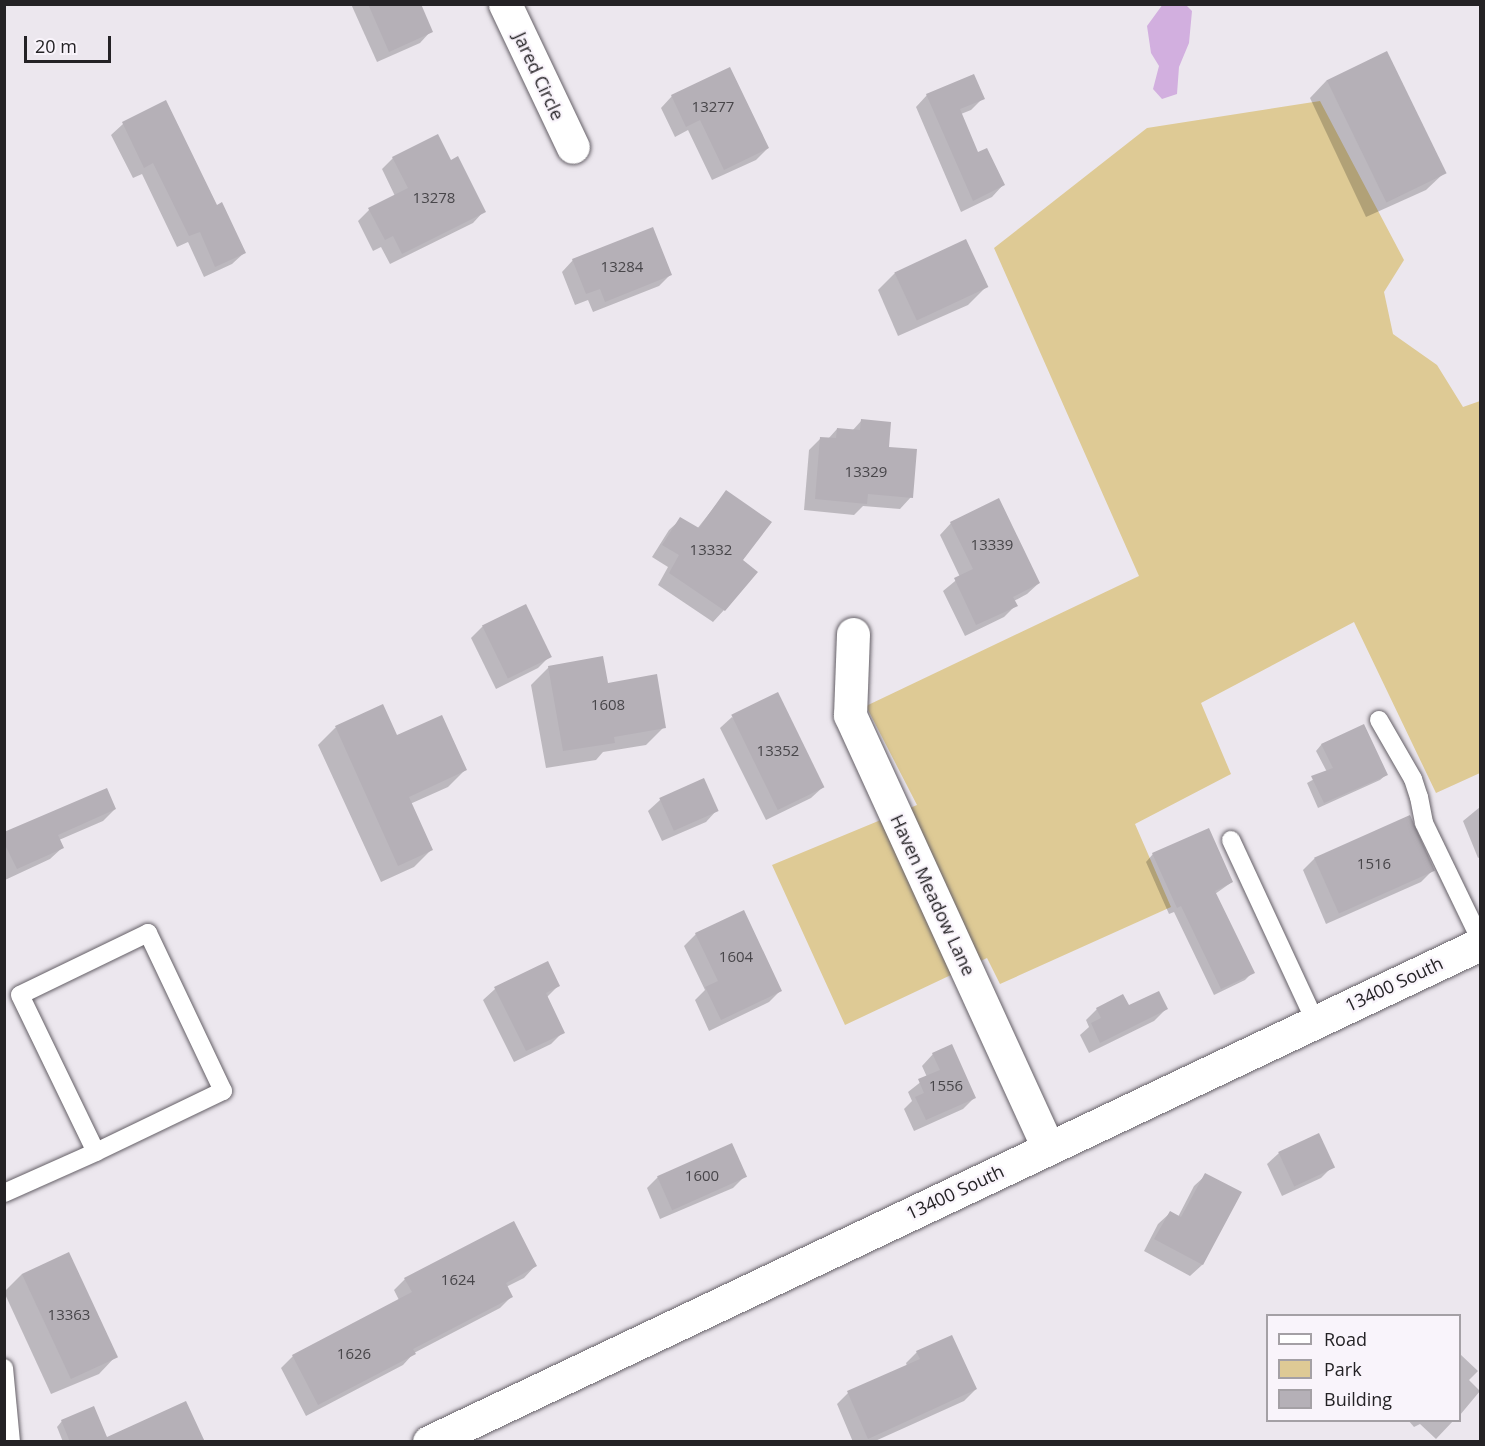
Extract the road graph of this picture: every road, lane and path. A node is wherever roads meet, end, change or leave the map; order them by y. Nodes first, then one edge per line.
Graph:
1 (505, 4) edge
2 (573, 147) dead end
3 (854, 634) dead end
4 (1379, 720) dead end
5 (1232, 840) dead end
6 (1480, 939) edge
7 (1480, 944) edge
8 (1316, 1021) junction
9 (1048, 1149) junction
10 (96, 1152) junction
11 (4, 1193) edge
12 (4, 1368) edge
13 (11, 1442) edge
14 (429, 1442) edge

1 - 2 street, Jared Circle
3 - 9 street, Haven Meadow Lane
4 - 6 lane
5 - 8 lane
7 - 8 street, 13400 South
8 - 9 street, 13400 South
9 - 14 street, 13400 South
10 - 10 lane
10 - 11 lane
12 - 13 lane

